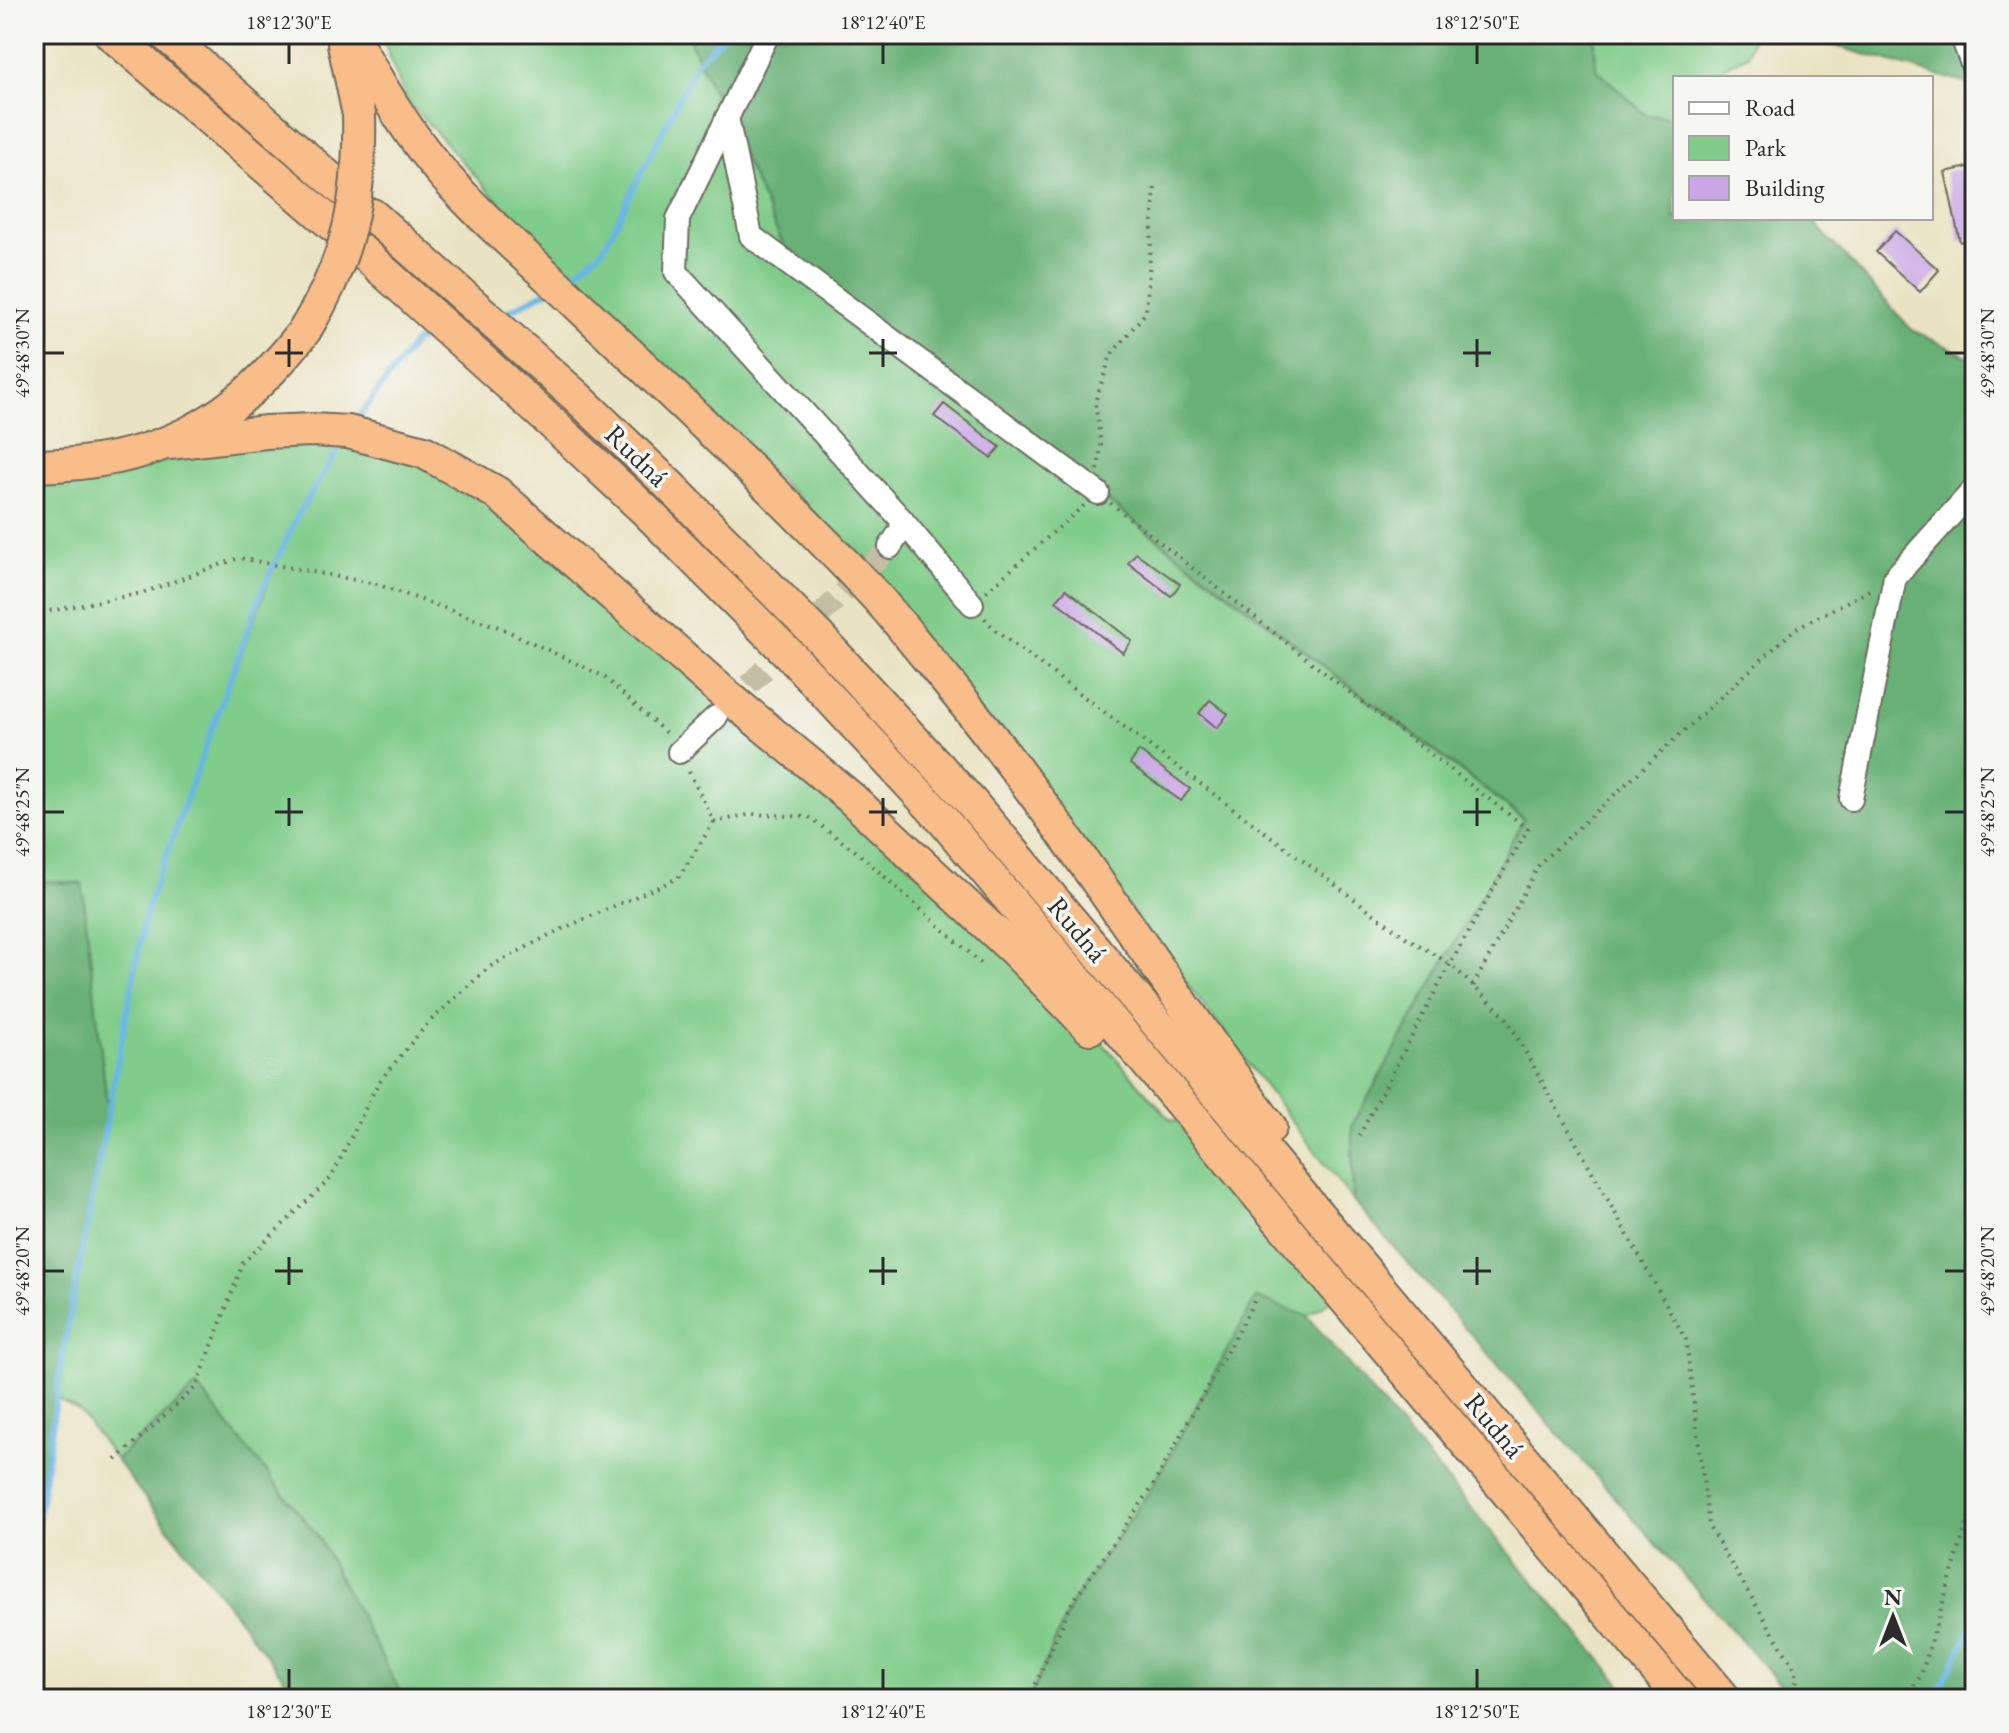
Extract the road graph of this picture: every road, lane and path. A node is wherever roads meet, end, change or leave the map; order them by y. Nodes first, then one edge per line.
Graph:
1 (111, 34) edge
2 (165, 34) edge
3 (341, 34) edge
4 (351, 34) edge
5 (768, 34) edge
6 (1961, 34) edge
7 (1975, 72) edge
8 (727, 117) junction
9 (1155, 186) dead end
10 (342, 189) dead end
11 (372, 215) dead end
12 (334, 226) dead end
13 (361, 251) dead end
14 (169, 443) junction
15 (34, 466) edge
16 (1096, 485) junction
17 (1975, 488) edge
18 (902, 520) junction
19 (890, 547) tunnel mouth
20 (1895, 577) junction
21 (972, 604) junction
22 (34, 614) edge
23 (716, 717) tunnel mouth
24 (679, 752) junction
25 (1851, 799) dead end
26 (714, 822) junction
27 (1450, 964) junction
28 (983, 965) dead end
29 (1473, 986) junction
30 (1198, 1127) junction
31 (1359, 1136) dead end
32 (1388, 1297) junction
33 (1256, 1298) dead end
34 (116, 1460) dead end
35 (1975, 1497) edge
36 (1029, 1699) edge
37 (1681, 1699) edge
38 (1725, 1699) edge
39 (1797, 1699) edge
40 (1905, 1699) edge

1 - 12 highway
2 - 10 highway
3 - 14 highway, bridge
4 - 32 highway
5 - 8 street
6 - 7 street
8 - 16 street
8 - 18 street
9 - 16 path
11 - 32 highway, Rudná
13 - 30 highway, Rudná
14 - 15 highway
14 - 30 highway
16 - 21 path
16 - 27 path
17 - 20 street
18 - 19 street
18 - 21 street
20 - 25 street
20 - 29 path
21 - 27 path
22 - 24 path
23 - 24 street
24 - 26 path
26 - 28 path
26 - 34 path
27 - 29 path
27 - 31 path
29 - 39 path
30 - 37 highway, Rudná
32 - 38 highway, Rudná
33 - 36 path
35 - 40 path

